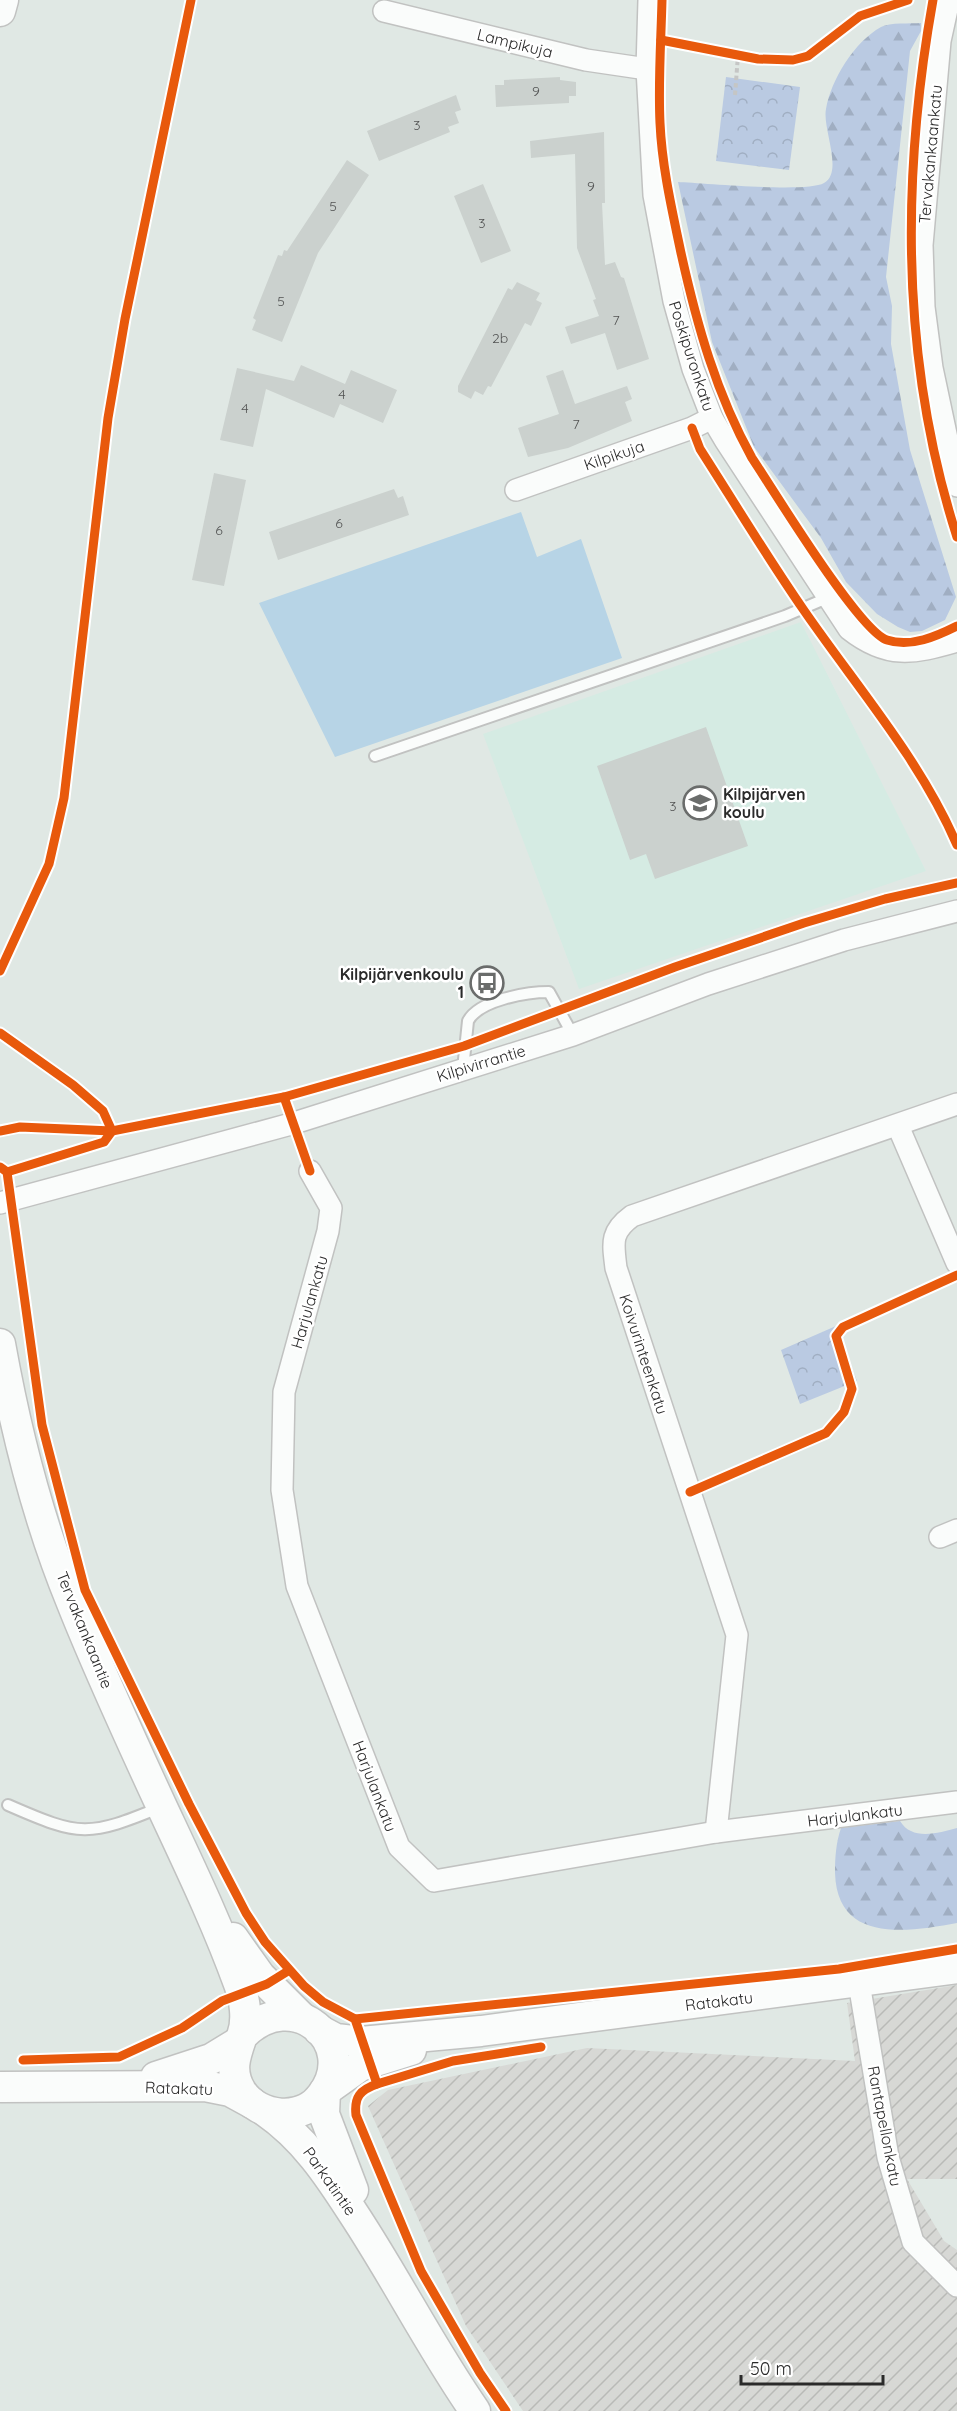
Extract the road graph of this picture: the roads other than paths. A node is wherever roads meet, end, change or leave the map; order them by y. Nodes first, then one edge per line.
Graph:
1 (3, 0) edge
2 (649, 0) edge
3 (949, 0) edge
4 (0, 11) edge
5 (384, 11) dead end
6 (647, 69) junction
7 (712, 418) junction
8 (957, 486) edge
9 (516, 490) dead end
10 (827, 598) junction
11 (957, 641) edge
12 (375, 756) dead end
13 (957, 911) edge
14 (573, 1035) junction
15 (463, 1069) junction
16 (957, 1104) edge
17 (898, 1126) junction
18 (310, 1172) dead end
19 (0, 1203) edge
20 (957, 1263) edge
21 (0, 1344) edge
22 (957, 1802) edge
23 (8, 1805) dead end
24 (162, 1807) junction
25 (716, 1832) junction
26 (208, 1904) junction
27 (957, 1968) edge
28 (859, 1983) junction
29 (311, 2024) junction
30 (481, 2031) junction
31 (241, 2038) junction
32 (0, 2087) edge
33 (103, 2087) junction
34 (325, 2091) junction
35 (259, 2107) junction
36 (385, 2261) junction
37 (957, 2286) edge
38 (475, 2411) edge

1 - 4 street
2 - 6 street, Poskipuronkatu
3 - 8 street, Tervakankaankatu
5 - 6 street, Lampikuja
6 - 7 street, Poskipuronkatu
7 - 9 street, Kilpikuja
7 - 10 street, Poskipuronkatu
10 - 11 street, Poskipuronkatu
10 - 12 lane
13 - 14 street, Kilpivirrantie
14 - 15 street, Kilpivirrantie
14 - 15 lane
15 - 19 street, Kilpivirrantie
16 - 17 street, Koivurinteenkatu
17 - 20 street
17 - 25 street, Koivurinteenkatu
18 - 25 street, Harjulankatu
21 - 24 street, Tervakankaantie
22 - 25 street, Harjulankatu
23 - 24 lane
24 - 26 street, Tervakankaantie
26 - 29 street, Tervakankaantie
26 - 31 street, Tervakankaantie
27 - 28 street, Ratakatu
28 - 30 street, Ratakatu
28 - 37 street, Rantapellonkatu
29 - 30 street, Ratakatu
29 - 31 street
29 - 34 street
30 - 34 street, Ratakatu
31 - 33 street, Ratakatu
31 - 35 street
32 - 33 street, Ratakatu
33 - 35 street, Ratakatu
34 - 35 street
34 - 36 street, Parkatintie
35 - 36 street, Parkatintie
36 - 38 street, Parkatintie

